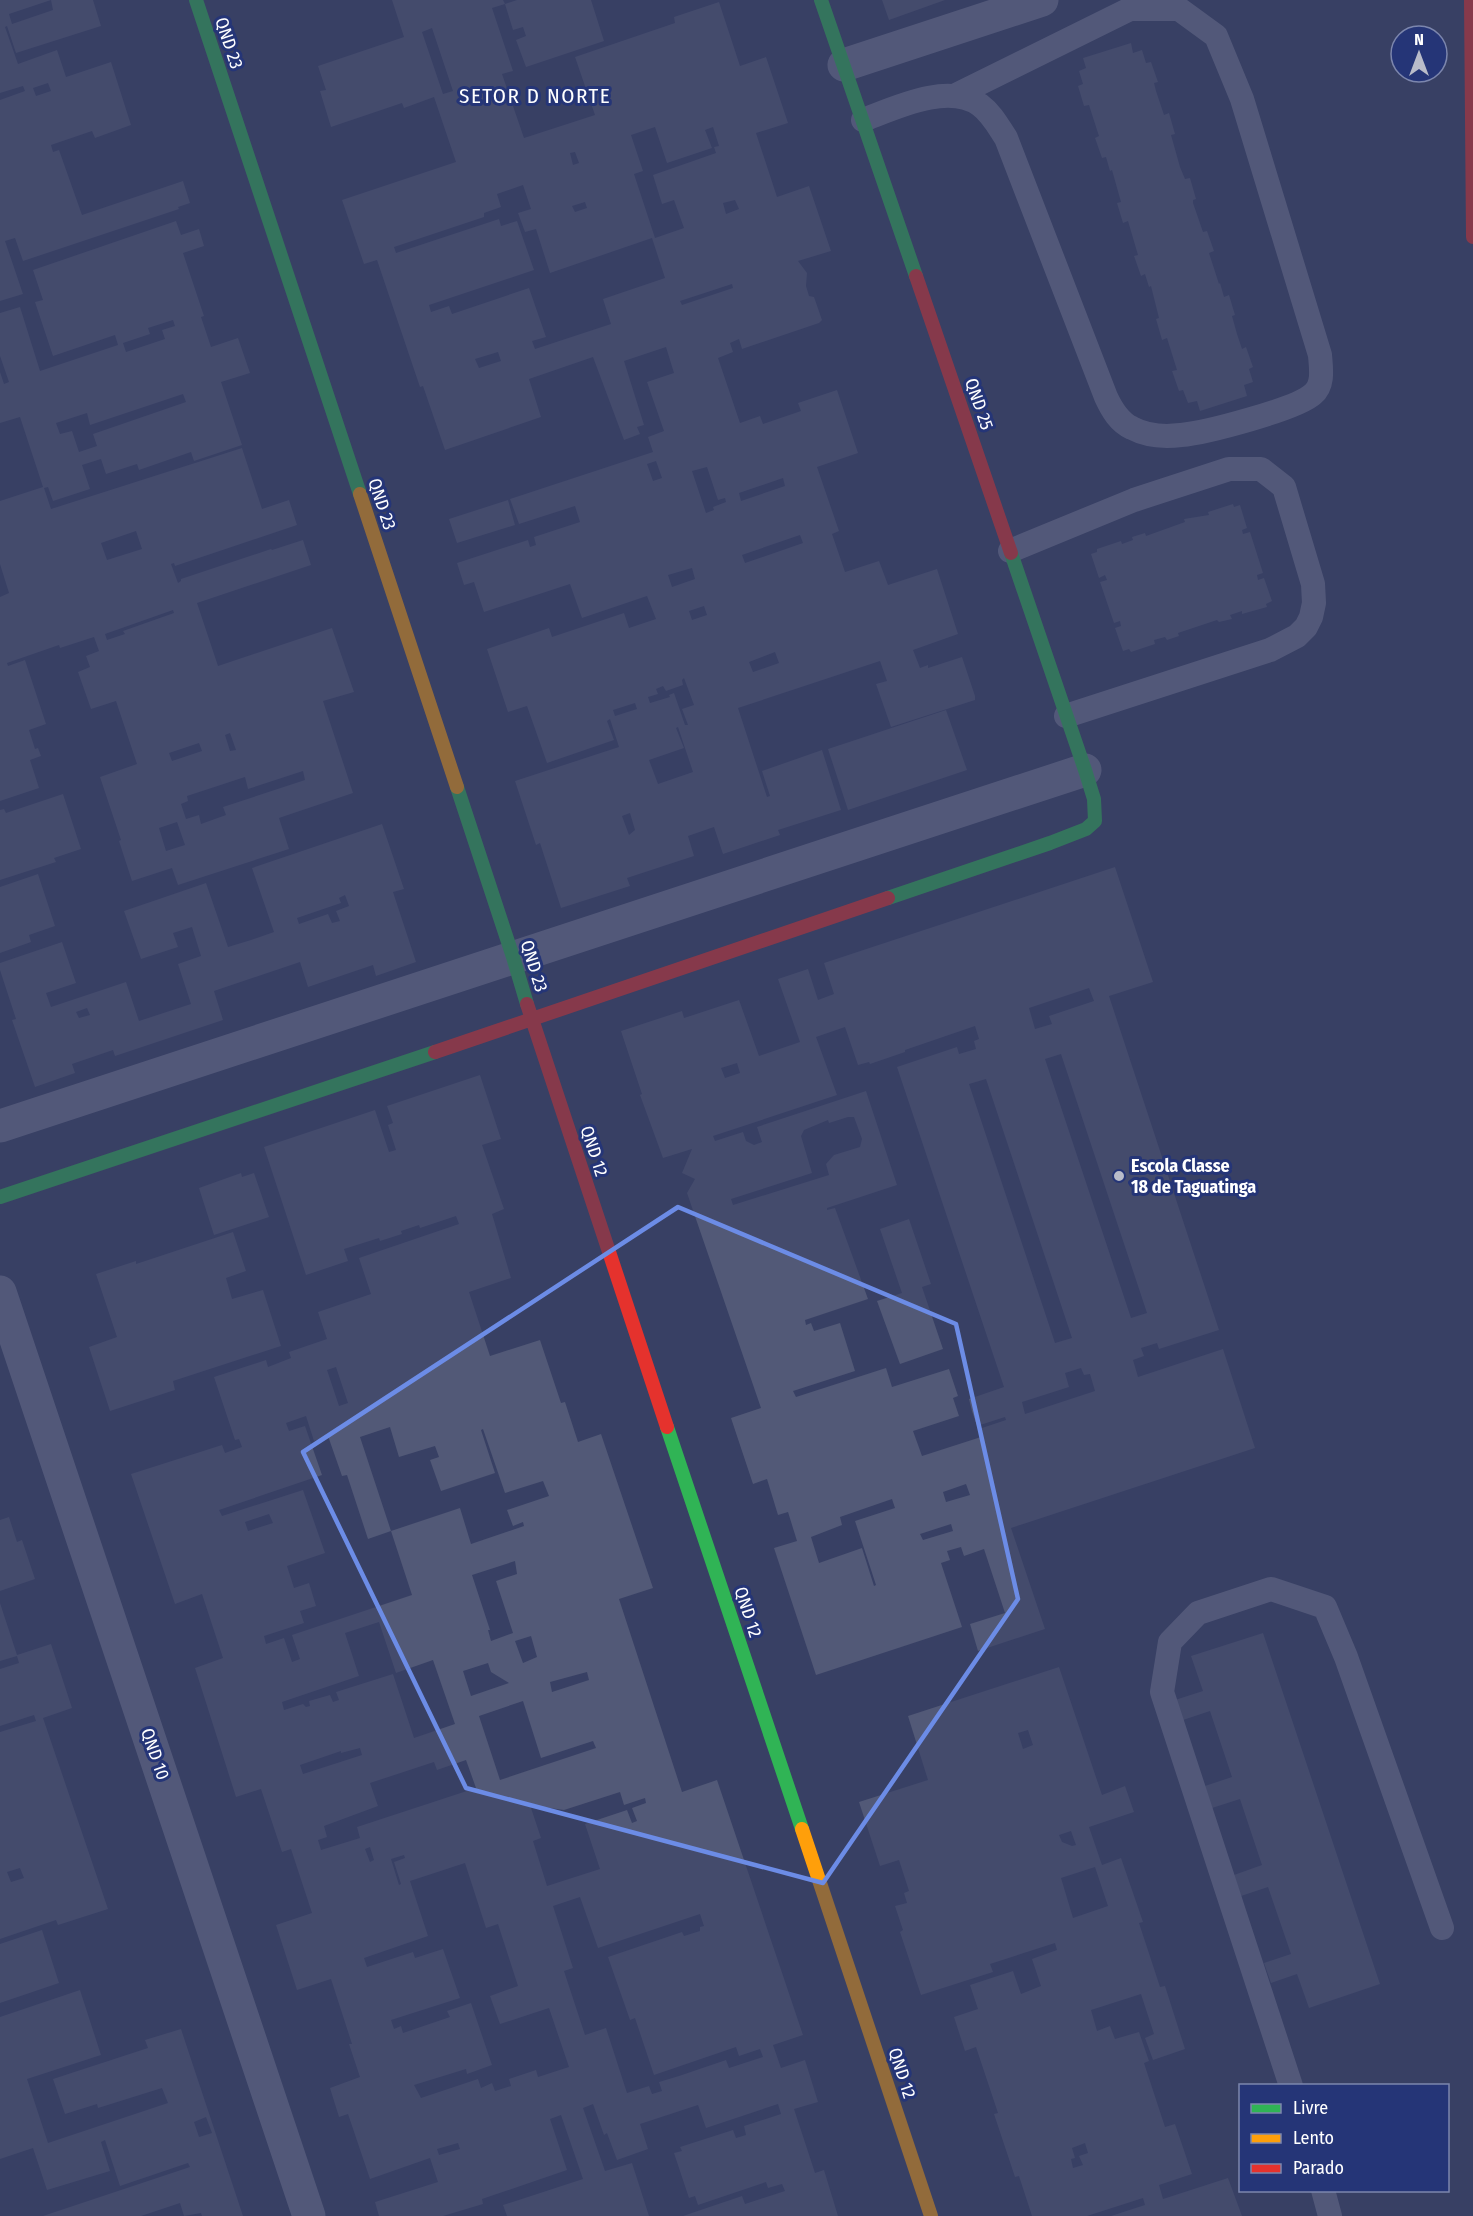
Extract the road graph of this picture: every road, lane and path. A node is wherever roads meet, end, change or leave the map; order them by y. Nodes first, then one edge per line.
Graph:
1 (196, 0) edge
2 (821, 0) edge
3 (1042, 0) edge
4 (1471, 0) edge
5 (844, 65) junction
6 (954, 96) junction
7 (863, 120) junction
8 (1473, 237) edge
9 (1010, 551) junction
10 (1066, 716) junction
11 (1085, 770) junction
12 (513, 957) junction
13 (531, 1020) junction
14 (0, 1126) edge
15 (0, 1197) edge
16 (0, 1292) edge
17 (1442, 1928) dead end
18 (1291, 2084) edge
19 (1324, 2192) edge
20 (309, 2216) edge
21 (931, 2216) edge
22 (1330, 2216) edge

1 - 12 main road, QND 23
2 - 5 main road, QND 25
3 - 5 street
4 - 8 main road
5 - 7 main road, QND 25
6 - 6 lane
6 - 7 lane
7 - 9 main road, QND 25
9 - 10 main road, QND 25
9 - 10 lane
10 - 11 main road, QND 25
11 - 12 street
11 - 13 main road, QND 25
12 - 13 main road, QND 23
12 - 14 street
13 - 15 main road
13 - 21 main road, QND 12
16 - 20 street, QND 10
17 - 18 lane
19 - 22 lane

